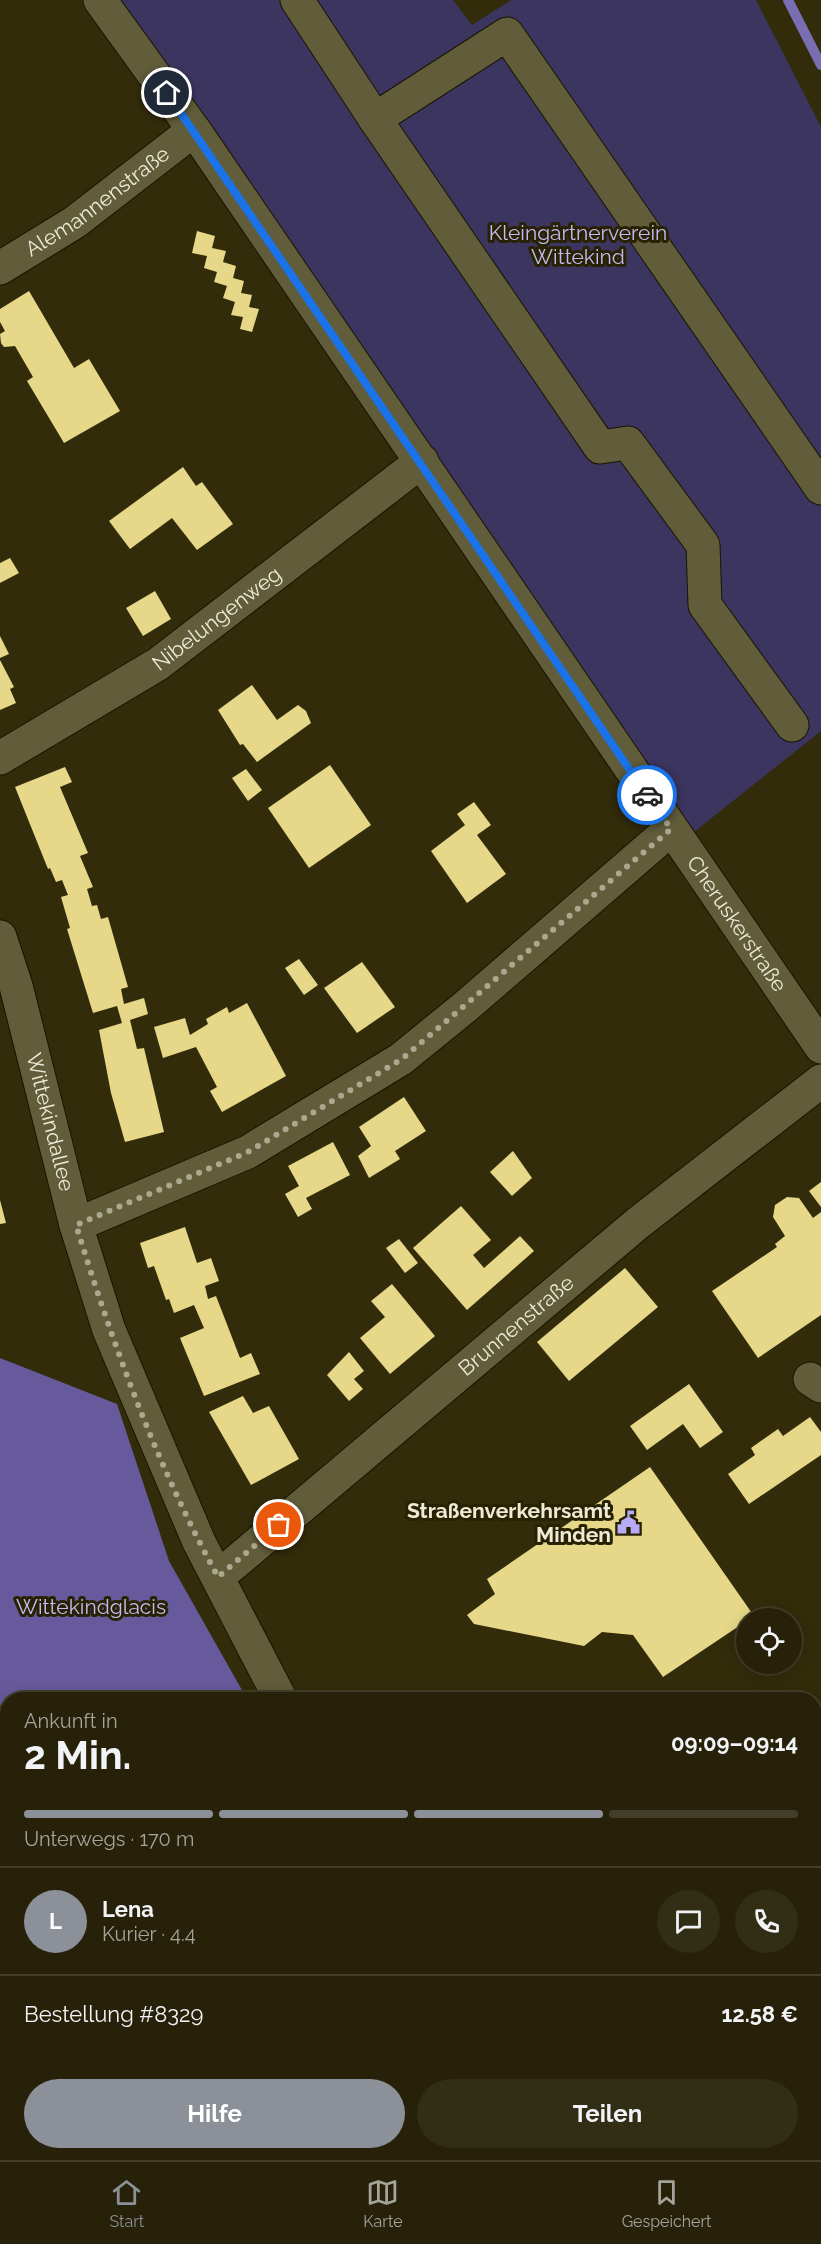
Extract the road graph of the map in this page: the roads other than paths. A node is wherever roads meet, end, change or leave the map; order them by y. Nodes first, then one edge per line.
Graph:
1 (100, 0) edge
2 (297, 0) edge
3 (375, 119) junction
4 (194, 130) junction
5 (0, 268) edge
6 (422, 461) junction
7 (821, 488) edge
8 (792, 725) dead end
9 (0, 758) edge
10 (671, 829) junction
11 (0, 937) edge
12 (821, 1047) edge
13 (821, 1081) edge
14 (76, 1225) junction
15 (218, 1577) junction
16 (277, 1692) edge

1 - 4 street, Cheruskerstraße
2 - 3 street
3 - 7 street
3 - 8 street
4 - 5 street, Alemannenstraße
4 - 6 street, Cheruskerstraße
6 - 9 street, Nibelungenweg
6 - 10 street, Cheruskerstraße
10 - 12 street, Cheruskerstraße
10 - 14 street
11 - 14 street, Wittekindallee
13 - 15 street, Brunnenstraße
14 - 15 street, Wittekindallee
15 - 16 street, Wittekindallee

